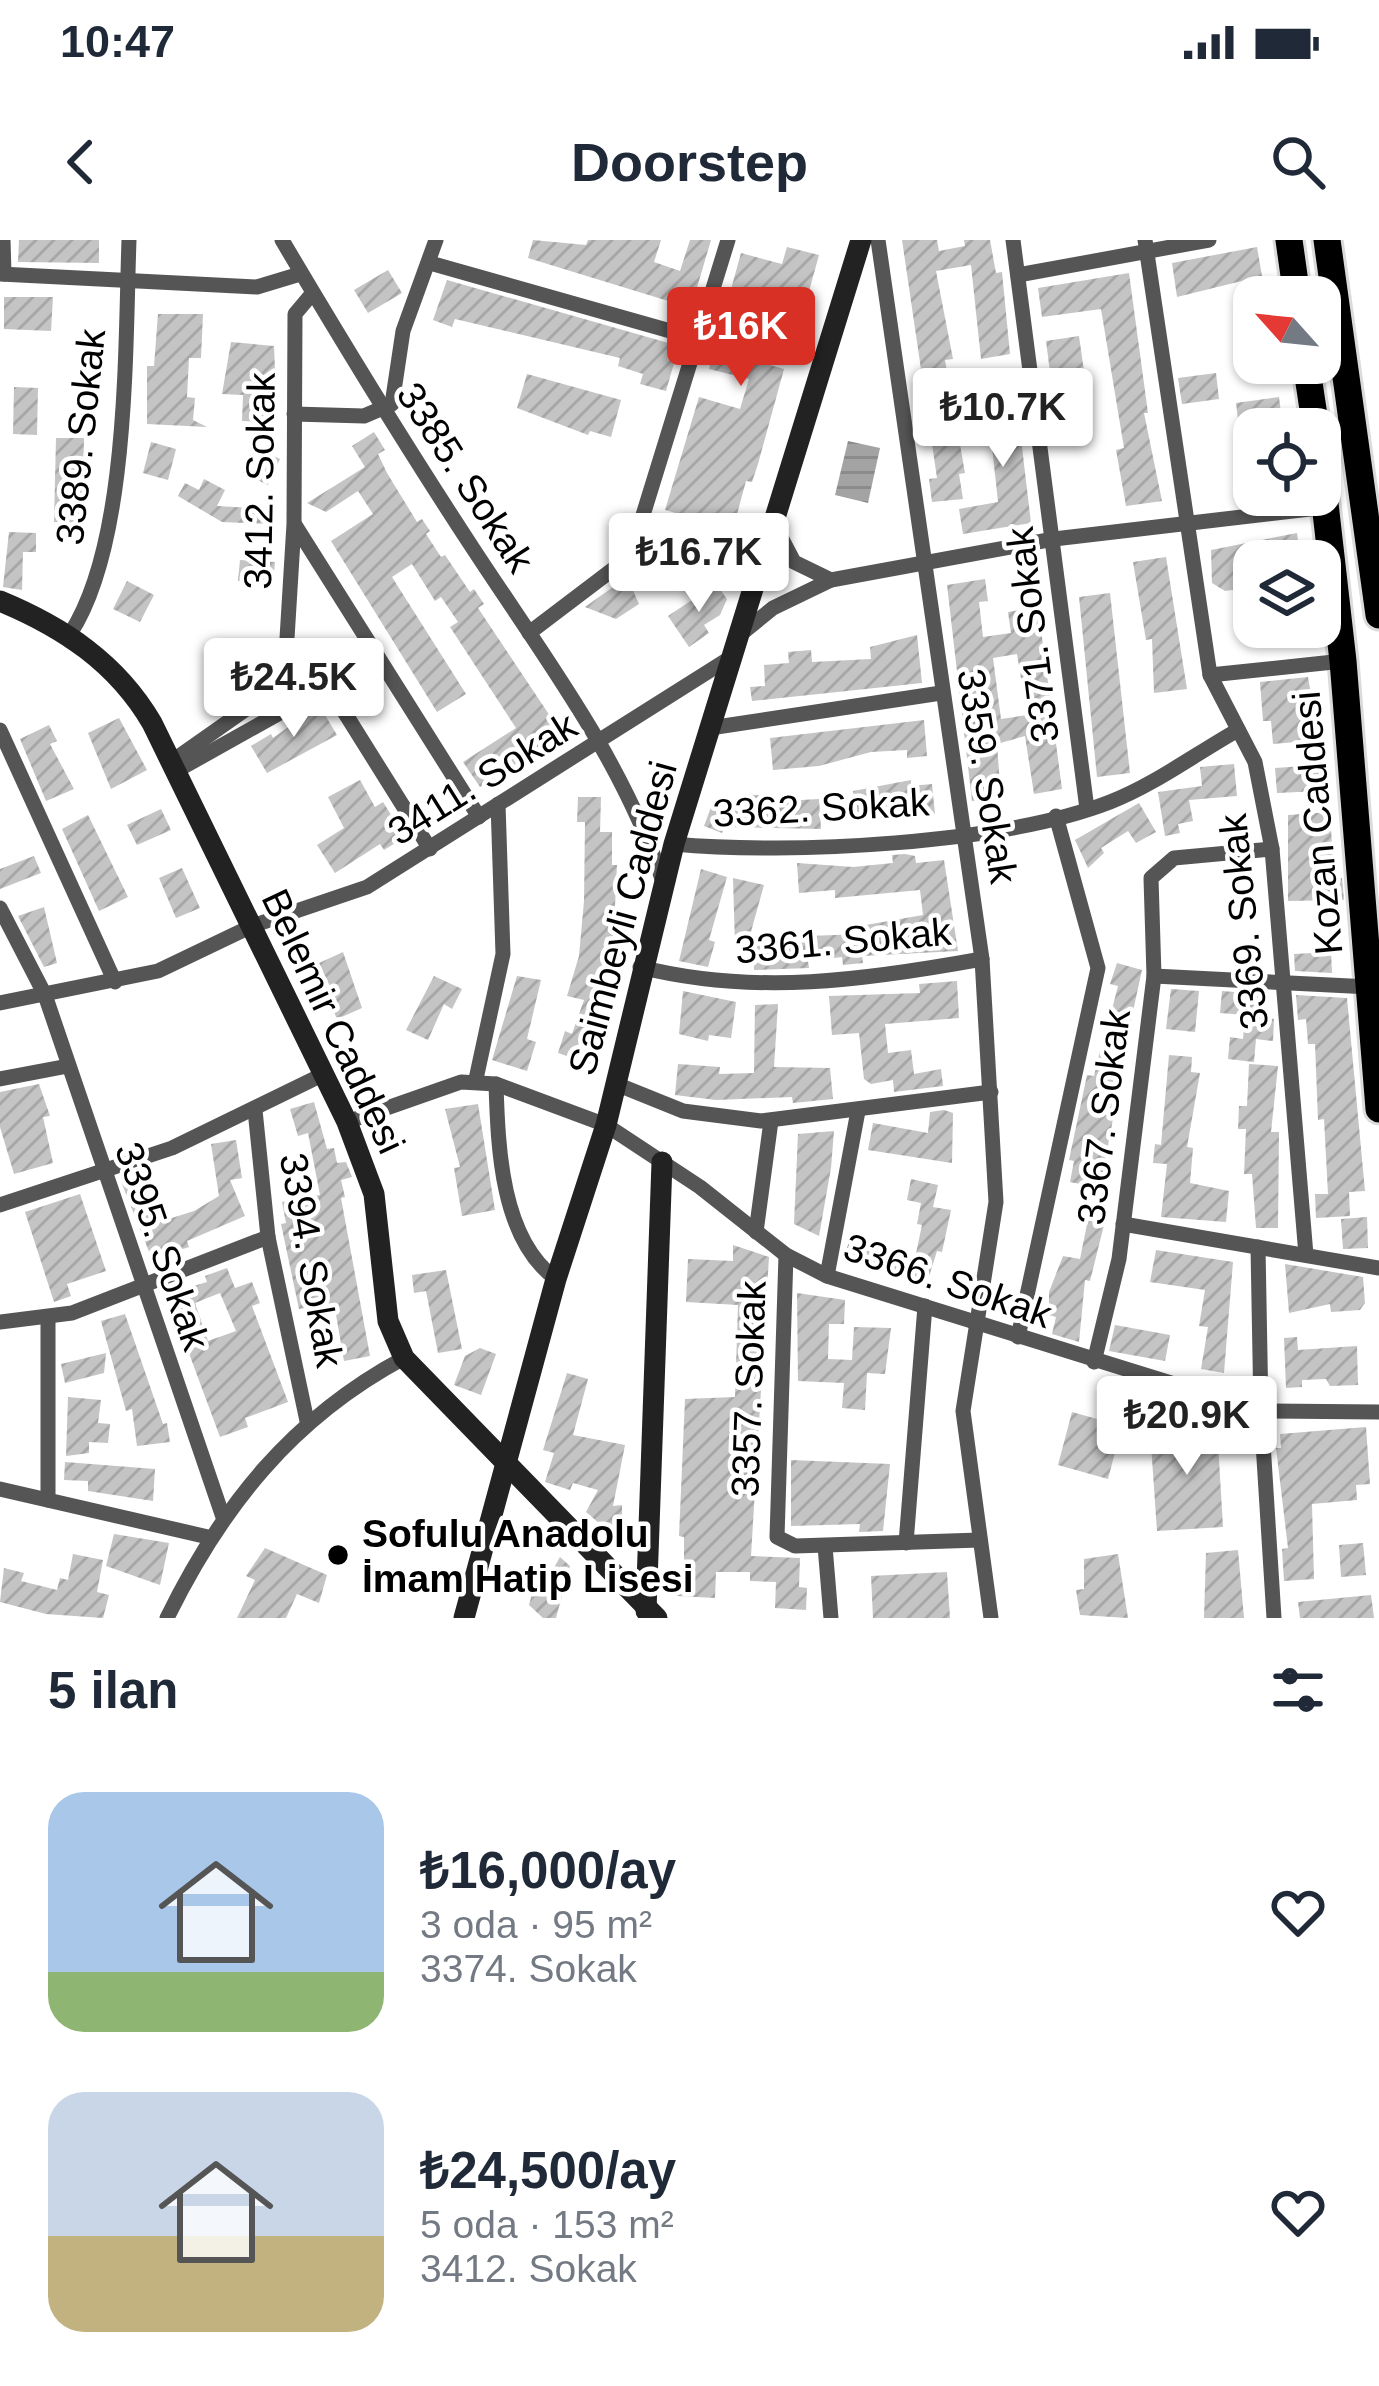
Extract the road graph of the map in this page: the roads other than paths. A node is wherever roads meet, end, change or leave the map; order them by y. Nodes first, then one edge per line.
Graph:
1 (3, 240) edge
2 (129, 240) edge
3 (436, 240) edge
4 (728, 240) edge
5 (859, 240) edge
6 (878, 240) edge
7 (1012, 240) edge
8 (1209, 240) edge
9 (1289, 240) edge
10 (1327, 240) edge
11 (287, 242) edge
12 (1146, 245) edge
13 (430, 263) junction
14 (2, 274) edge
15 (300, 274) junction
16 (1018, 275) junction
17 (1294, 276) edge
18 (127, 283) junction
19 (311, 296) junction
20 (695, 338) junction
21 (382, 412) junction
22 (294, 414) junction
23 (1371, 501) edge
24 (1242, 516) edge
25 (1328, 516) edge
26 (774, 522) junction
27 (1185, 522) junction
28 (294, 524) junction
29 (1054, 539) junction
30 (635, 541) junction
31 (762, 558) junction
32 (926, 562) junction
33 (831, 580) junction
34 (0, 602) edge
35 (1379, 615) edge
36 (529, 633) junction
37 (70, 634) junction
38 (736, 646) junction
39 (378, 658) junction
40 (1343, 661) junction
41 (1210, 675) junction
42 (328, 686) junction
43 (940, 693) junction
44 (710, 728) junction
45 (0, 730) edge
46 (1238, 730) junction
47 (599, 742) junction
48 (173, 766) junction
49 (498, 804) junction
50 (1087, 809) junction
51 (1056, 815) junction
52 (479, 817) junction
53 (962, 832) junction
54 (674, 844) junction
55 (430, 849) junction
56 (1272, 849) junction
57 (664, 885) junction
58 (0, 908) edge
59 (252, 926) junction
60 (982, 959) junction
61 (640, 967) junction
62 (1154, 976) junction
63 (115, 982) junction
64 (1285, 986) junction
65 (1370, 987) junction
66 (45, 995) junction
67 (0, 1003) edge
68 (68, 1066) junction
69 (324, 1074) junction
70 (0, 1079) edge
71 (476, 1079) junction
72 (496, 1084) junction
73 (616, 1084) junction
74 (991, 1092) junction
75 (1379, 1109) edge
76 (255, 1110) junction
77 (859, 1111) junction
78 (771, 1121) junction
79 (347, 1122) junction
80 (606, 1125) junction
81 (662, 1162) junction
82 (103, 1174) junction
83 (0, 1204) edge
84 (1124, 1224) junction
85 (756, 1232) junction
86 (268, 1237) junction
87 (1258, 1247) junction
88 (786, 1255) junction
89 (1306, 1255) junction
90 (1379, 1268) edge
91 (827, 1276) junction
92 (556, 1279) junction
93 (141, 1285) junction
94 (925, 1306) junction
95 (48, 1318) junction
96 (0, 1322) edge
97 (978, 1324) junction
98 (1018, 1337) junction
99 (404, 1358) junction
100 (1094, 1362) junction
101 (1261, 1412) junction
102 (1379, 1412) edge
103 (307, 1421) junction
104 (504, 1464) junction
105 (0, 1489) edge
106 (48, 1500) junction
107 (223, 1516) junction
108 (208, 1537) junction
109 (980, 1540) junction
110 (906, 1543) junction
111 (825, 1546) junction
112 (649, 1614) edge
113 (167, 1618) edge
114 (464, 1618) edge
115 (831, 1618) edge
116 (991, 1618) edge
117 (1274, 1618) edge

1 - 14 street
2 - 18 street, 3389. Sokak
3 - 13 street
4 - 20 street
5 - 26 street, Saimbeyli Caddesi
6 - 32 street, 3359. Sokak
7 - 16 street, 3371. Sokak
8 - 12 street
9 - 17 highway
10 - 23 highway
11 - 15 street, 3385. Sokak
12 - 16 street
12 - 27 street, 3369. Sokak
13 - 20 street
13 - 21 street
14 - 18 street
15 - 18 street
15 - 19 street, 3385. Sokak
16 - 29 street, 3371. Sokak
18 - 37 street, 3389. Sokak
19 - 21 street, 3385. Sokak
19 - 22 street, 3412. Sokak
20 - 30 street
21 - 22 street
21 - 36 street, 3385. Sokak
22 - 28 street, 3412. Sokak
23 - 35 highway
24 - 27 street, 3411. Sokak
25 - 40 highway, Kozan Caddesi
26 - 31 street, Saimbeyli Caddesi
26 - 33 street
27 - 29 street, 3411. Sokak
27 - 41 street, 3369. Sokak
28 - 39 street
28 - 48 street, 3412. Sokak
29 - 32 street, 3411. Sokak
29 - 50 street, 3371. Sokak
30 - 31 street
30 - 36 street
31 - 38 street, Saimbeyli Caddesi
32 - 33 street, 3411. Sokak
32 - 43 street, 3359. Sokak
33 - 38 street, 3411. Sokak
34 - 37 street, Belemir Caddesi
36 - 47 street, 3385. Sokak
37 - 48 street, Belemir Caddesi
38 - 44 street, Saimbeyli Caddesi
38 - 47 street, 3411. Sokak
39 - 42 street
39 - 52 street
40 - 41 street
40 - 65 highway, Kozan Caddesi
41 - 46 street, 3369. Sokak
42 - 48 street
42 - 55 street
43 - 44 street
43 - 53 street, 3359. Sokak
44 - 54 street, Saimbeyli Caddesi
45 - 63 street
46 - 50 street, 3362. Sokak
46 - 56 street, 3369. Sokak
47 - 49 street, 3411. Sokak
47 - 57 street, 3385. Sokak
48 - 59 street, Belemir Caddesi
49 - 52 street, 3411. Sokak
49 - 71 street
50 - 51 street, 3362. Sokak
51 - 53 street, 3362. Sokak
51 - 98 street
52 - 55 street, 3411. Sokak
53 - 54 street, 3362. Sokak
53 - 60 street, 3359. Sokak
54 - 57 street, Saimbeyli Caddesi
55 - 59 street, 3411. Sokak
56 - 62 street, 3367. Sokak
56 - 64 street, 3369. Sokak
57 - 61 street, Saimbeyli Caddesi
58 - 66 street, 3395. Sokak
59 - 63 street, 3411. Sokak
59 - 69 street, Belemir Caddesi
60 - 61 street, 3361. Sokak
60 - 74 street, 3359. Sokak
61 - 73 street, Saimbeyli Caddesi
62 - 64 street
62 - 84 street, 3367. Sokak
63 - 66 street, 3411. Sokak
64 - 65 street
64 - 89 street, 3369. Sokak
65 - 75 highway, Kozan Caddesi
66 - 67 street, 3411. Sokak
66 - 68 street, 3395. Sokak
68 - 70 street
68 - 82 street, 3395. Sokak
69 - 76 street
69 - 79 street, Belemir Caddesi
71 - 72 street, 3366. Sokak
71 - 79 street
72 - 80 street, 3366. Sokak
72 - 92 street
73 - 78 street
73 - 80 street, Saimbeyli Caddesi
74 - 77 street
74 - 97 street, 3359. Sokak
76 - 82 street
76 - 86 street, 3394. Sokak
77 - 78 street
77 - 91 street
78 - 85 street
79 - 99 street, Belemir Caddesi
80 - 81 street, 3366. Sokak
80 - 92 street, Saimbeyli Caddesi
81 - 85 street, 3366. Sokak
81 - 112 street
82 - 83 street
82 - 93 street, 3395. Sokak
84 - 87 street
84 - 100 street, 3367. Sokak
85 - 88 street, 3366. Sokak
86 - 93 street
86 - 103 street, 3394. Sokak
87 - 89 street
87 - 101 street
88 - 91 street, 3366. Sokak
88 - 111 street, 3357. Sokak
89 - 90 street
91 - 94 street, 3366. Sokak
92 - 104 street, Saimbeyli Caddesi
93 - 95 street
93 - 107 street, 3395. Sokak
94 - 97 street, 3366. Sokak
94 - 110 street
95 - 96 street
95 - 106 street
97 - 98 street, 3366. Sokak
97 - 109 street, 3359. Sokak
98 - 100 street, 3366. Sokak
99 - 103 street
99 - 104 street, Belemir Caddesi
100 - 101 street, 3366. Sokak
101 - 102 street, 3366. Sokak
101 - 117 street
103 - 107 street
104 - 112 street, Belemir Caddesi
104 - 114 street, Saimbeyli Caddesi
105 - 106 street
106 - 108 street
107 - 108 street
108 - 113 street
109 - 110 street, 3357. Sokak
109 - 116 street, 3359. Sokak
110 - 111 street, 3357. Sokak
111 - 115 street

